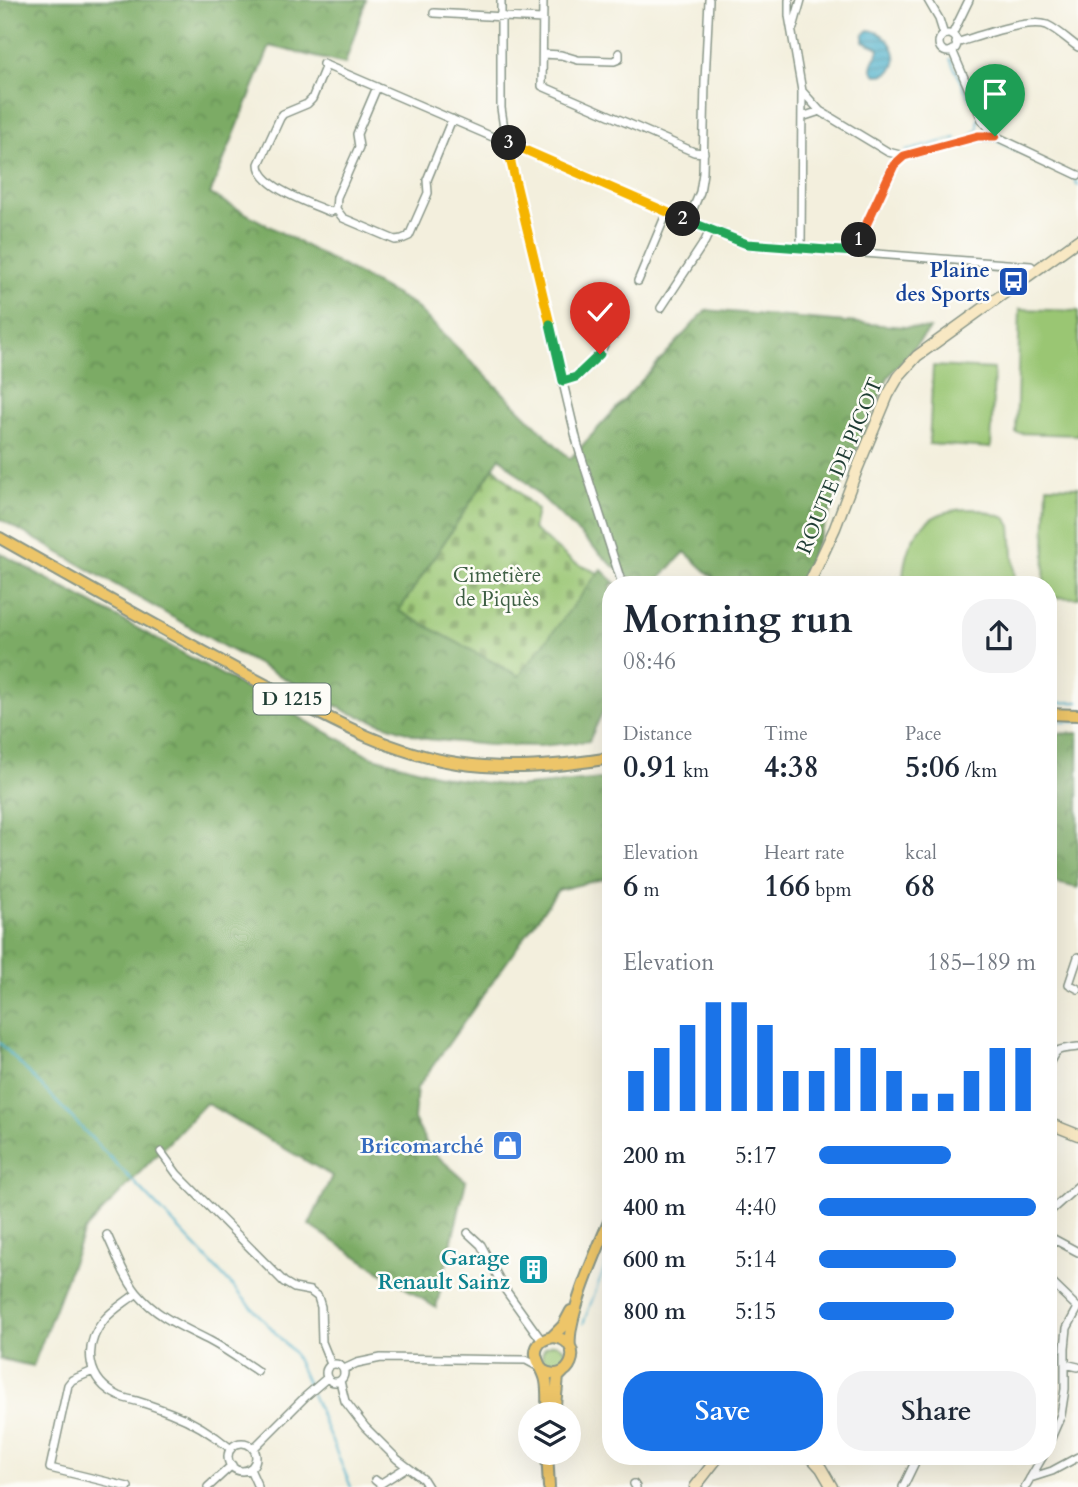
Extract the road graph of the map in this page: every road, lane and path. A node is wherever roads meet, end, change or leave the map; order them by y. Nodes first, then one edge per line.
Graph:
1 (502, 0) edge
2 (542, 0) edge
3 (709, 0) edge
4 (789, 0) edge
5 (801, 0) edge
6 (928, 0) edge
7 (969, 0) edge
8 (435, 13) dead end
9 (501, 16) junction
10 (542, 19) junction
11 (792, 32) junction
12 (948, 35) junction
13 (954, 47) junction
14 (1078, 47) edge
15 (619, 53) dead end
16 (543, 54) junction
17 (377, 87) junction
18 (802, 91) junction
19 (820, 111) junction
20 (802, 117) junction
21 (452, 119) junction
22 (983, 122) junction
23 (978, 136) junction
24 (995, 136) junction
25 (506, 142) junction
26 (888, 152) junction
27 (704, 153) junction
28 (904, 156) junction
29 (894, 165) junction
30 (1078, 175) edge
31 (336, 209) junction
32 (667, 212) junction
33 (688, 221) junction
34 (710, 230) junction
35 (1078, 240) edge
36 (801, 248) junction
37 (854, 252) junction
38 (1036, 271) junction
39 (638, 281) dead end
40 (661, 308) dead end
41 (615, 334) dead end
42 (563, 381) junction
43 (0, 538) edge
44 (619, 576) edge
45 (813, 576) edge
46 (1057, 714) edge
47 (1078, 715) edge
48 (602, 759) edge
49 (1078, 957) edge
50 (1078, 989) edge
51 (1078, 1047) edge
52 (1057, 1050) edge
53 (1057, 1127) edge
54 (1078, 1135) edge
55 (161, 1152) dead end
56 (1078, 1186) edge
57 (1057, 1205) edge
58 (468, 1233) dead end
59 (107, 1235) dead end
60 (602, 1240) edge
61 (1057, 1242) edge
62 (1078, 1252) edge
63 (582, 1290) junction
64 (1057, 1290) edge
65 (137, 1293) junction
66 (1078, 1308) edge
67 (544, 1342) junction
68 (570, 1347) junction
69 (526, 1360) junction
70 (331, 1364) junction
71 (1065, 1364) junction
72 (1078, 1367) edge
73 (344, 1369) junction
74 (541, 1369) junction
75 (93, 1371) junction
76 (257, 1371) dead end
77 (563, 1372) junction
78 (327, 1378) junction
79 (340, 1381) junction
80 (547, 1402) edge
81 (555, 1402) edge
82 (1057, 1425) edge
83 (254, 1448) junction
84 (231, 1449) junction
85 (1078, 1457) edge
86 (232, 1465) junction
87 (548, 1465) edge
88 (555, 1465) edge
89 (712, 1465) edge
90 (818, 1465) edge
91 (914, 1465) edge
92 (1038, 1465) edge
93 (407, 1466) junction
94 (250, 1469) junction
95 (1030, 1478) junction
96 (375, 1479) dead end
97 (128, 1487) edge
98 (208, 1487) edge
99 (258, 1487) edge
100 (428, 1487) edge
101 (550, 1487) edge
102 (556, 1487) edge
103 (695, 1487) edge
104 (832, 1487) edge
105 (903, 1487) edge
106 (1025, 1487) edge

1 - 9 street
2 - 10 street
3 - 27 street
4 - 11 street
5 - 11 street
6 - 12 street
7 - 12 street
8 - 9 street
9 - 10 street
9 - 25 street
10 - 16 street
11 - 18 street
12 - 13 street
12 - 13 street
13 - 14 street
13 - 22 street
15 - 16 street
16 - 27 street
17 - 21 street
17 - 31 street
17 - 31 street
18 - 19 street
18 - 20 street
19 - 20 street
19 - 26 street
20 - 36 street
21 - 25 street
21 - 31 street
22 - 23 street
22 - 24 street
23 - 24 street
23 - 28 street
24 - 30 street
25 - 32 street
25 - 42 street
26 - 28 street
26 - 29 street
27 - 33 street
28 - 29 street
29 - 37 street
32 - 33 street
32 - 39 street
33 - 34 street
34 - 36 street
34 - 40 street
35 - 38 main road, ROUTE DE PICOT
36 - 37 street
37 - 38 street
38 - 45 main road, ROUTE DE PICOT
41 - 42 street
42 - 44 street
43 - 48 main road, D 1215
46 - 47 main road
49 - 50 street
51 - 52 street
53 - 54 main road
55 - 70 street
56 - 57 street
58 - 67 street
59 - 65 street
60 - 63 main road
61 - 62 street
63 - 67 main road
63 - 68 main road
64 - 66 street
65 - 75 street
65 - 76 street
66 - 71 street
67 - 68 main road
67 - 69 street
67 - 74 main road
68 - 77 main road
69 - 73 street
69 - 74 street
70 - 73 street
70 - 78 street
71 - 72 street
71 - 82 street
73 - 79 street
74 - 77 main road
74 - 80 main road
75 - 84 street
75 - 97 street
77 - 81 main road
78 - 79 street
78 - 83 street
79 - 93 street
83 - 84 street
83 - 94 street
84 - 86 street
85 - 95 street
86 - 94 street
86 - 98 street
87 - 101 main road
88 - 102 main road
89 - 103 main road
90 - 104 main road
91 - 105 street
92 - 95 street
93 - 96 street
93 - 100 street
94 - 99 street
95 - 106 street

